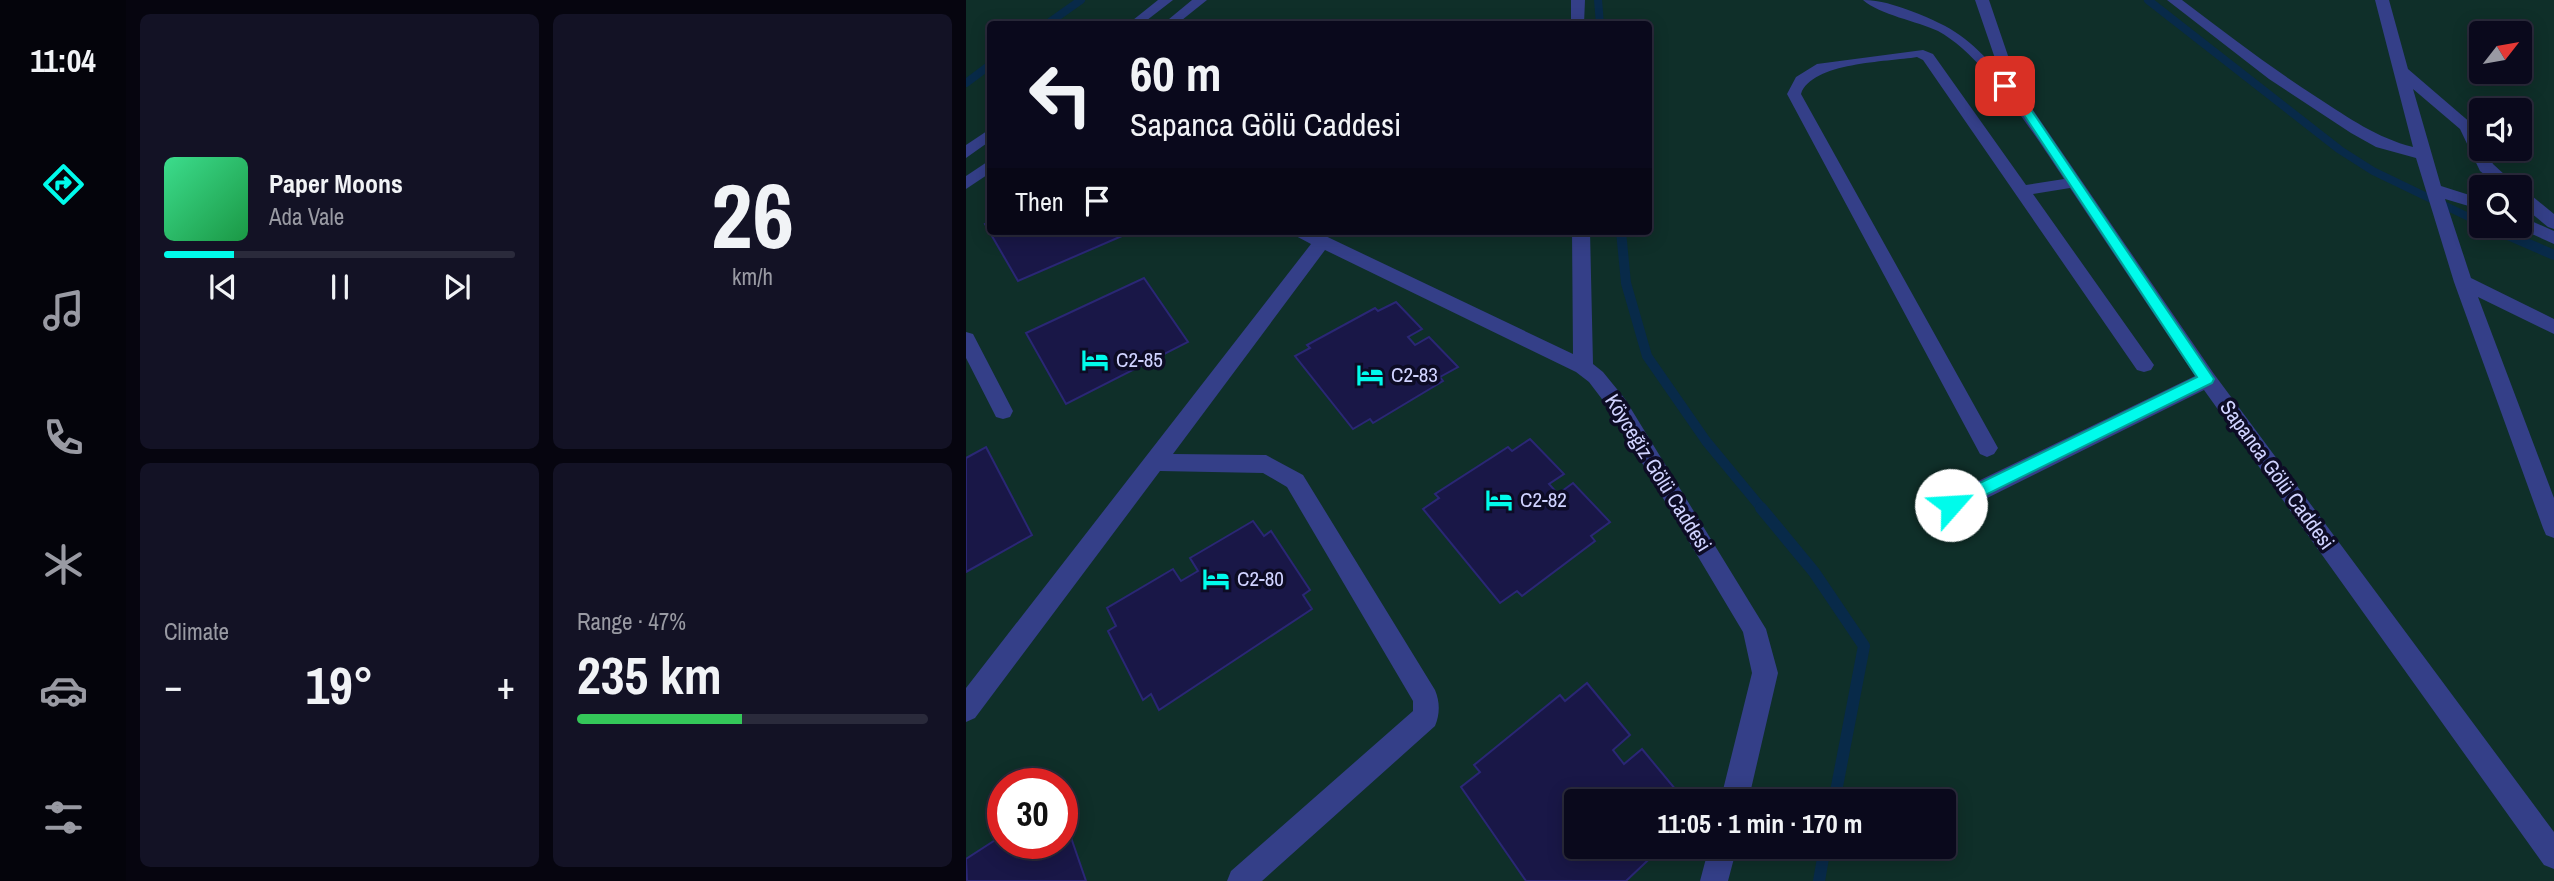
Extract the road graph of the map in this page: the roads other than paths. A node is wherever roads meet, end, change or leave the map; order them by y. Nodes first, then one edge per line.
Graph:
1 (1166, 0) edge
2 (1200, 0) edge
3 (1578, 0) edge
4 (1870, 0) edge
5 (1982, 0) edge
6 (2174, 0) edge
7 (2382, 0) edge
8 (1138, 21) edge
9 (1173, 21) edge
10 (1578, 21) edge
11 (2401, 71) junction
12 (2015, 98) junction
13 (987, 136) edge
14 (966, 153) edge
15 (2423, 155) junction
16 (987, 167) edge
17 (2496, 175) edge
18 (2075, 182) junction
19 (966, 184) edge
20 (2434, 190) junction
21 (2022, 191) junction
22 (2469, 201) edge
23 (2532, 205) edge
24 (2554, 223) edge
25 (2532, 228) edge
26 (1308, 235) edge
27 (1581, 235) edge
28 (2554, 238) edge
29 (1322, 242) junction
30 (2463, 282) junction
31 (2554, 327) edge
32 (966, 339) edge
33 (2144, 365) dead end
34 (1583, 367) junction
35 (2207, 379) junction
36 (1003, 411) dead end
37 (1987, 449) dead end
38 (1154, 462) junction
39 (1951, 505) dead end
40 (2554, 527) edge
41 (966, 709) edge
42 (1737, 789) edge
43 (2554, 855) edge
44 (1720, 859) edge
45 (1241, 881) edge
46 (1714, 881) edge

1 - 8 street
2 - 9 street
3 - 10 street
4 - 12 street, Sapanca Gölü Caddesi
5 - 12 street
6 - 15 street
7 - 11 street
11 - 15 street
11 - 17 street
12 - 18 street, Sapanca Gölü Caddesi
13 - 14 street
15 - 20 street
16 - 19 street
18 - 21 street
18 - 35 street, Sapanca Gölü Caddesi
20 - 22 street
20 - 30 street
21 - 33 street
21 - 37 street
23 - 24 street
25 - 28 street
26 - 29 street, Köyceğiz Gölü Caddesi
27 - 34 street
29 - 34 street, Köyceğiz Gölü Caddesi
29 - 38 street
30 - 31 street
30 - 40 street
32 - 36 street
34 - 42 street, Köyceğiz Gölü Caddesi
35 - 39 street
35 - 43 street, Sapanca Gölü Caddesi
38 - 41 street
38 - 45 street
44 - 46 street

